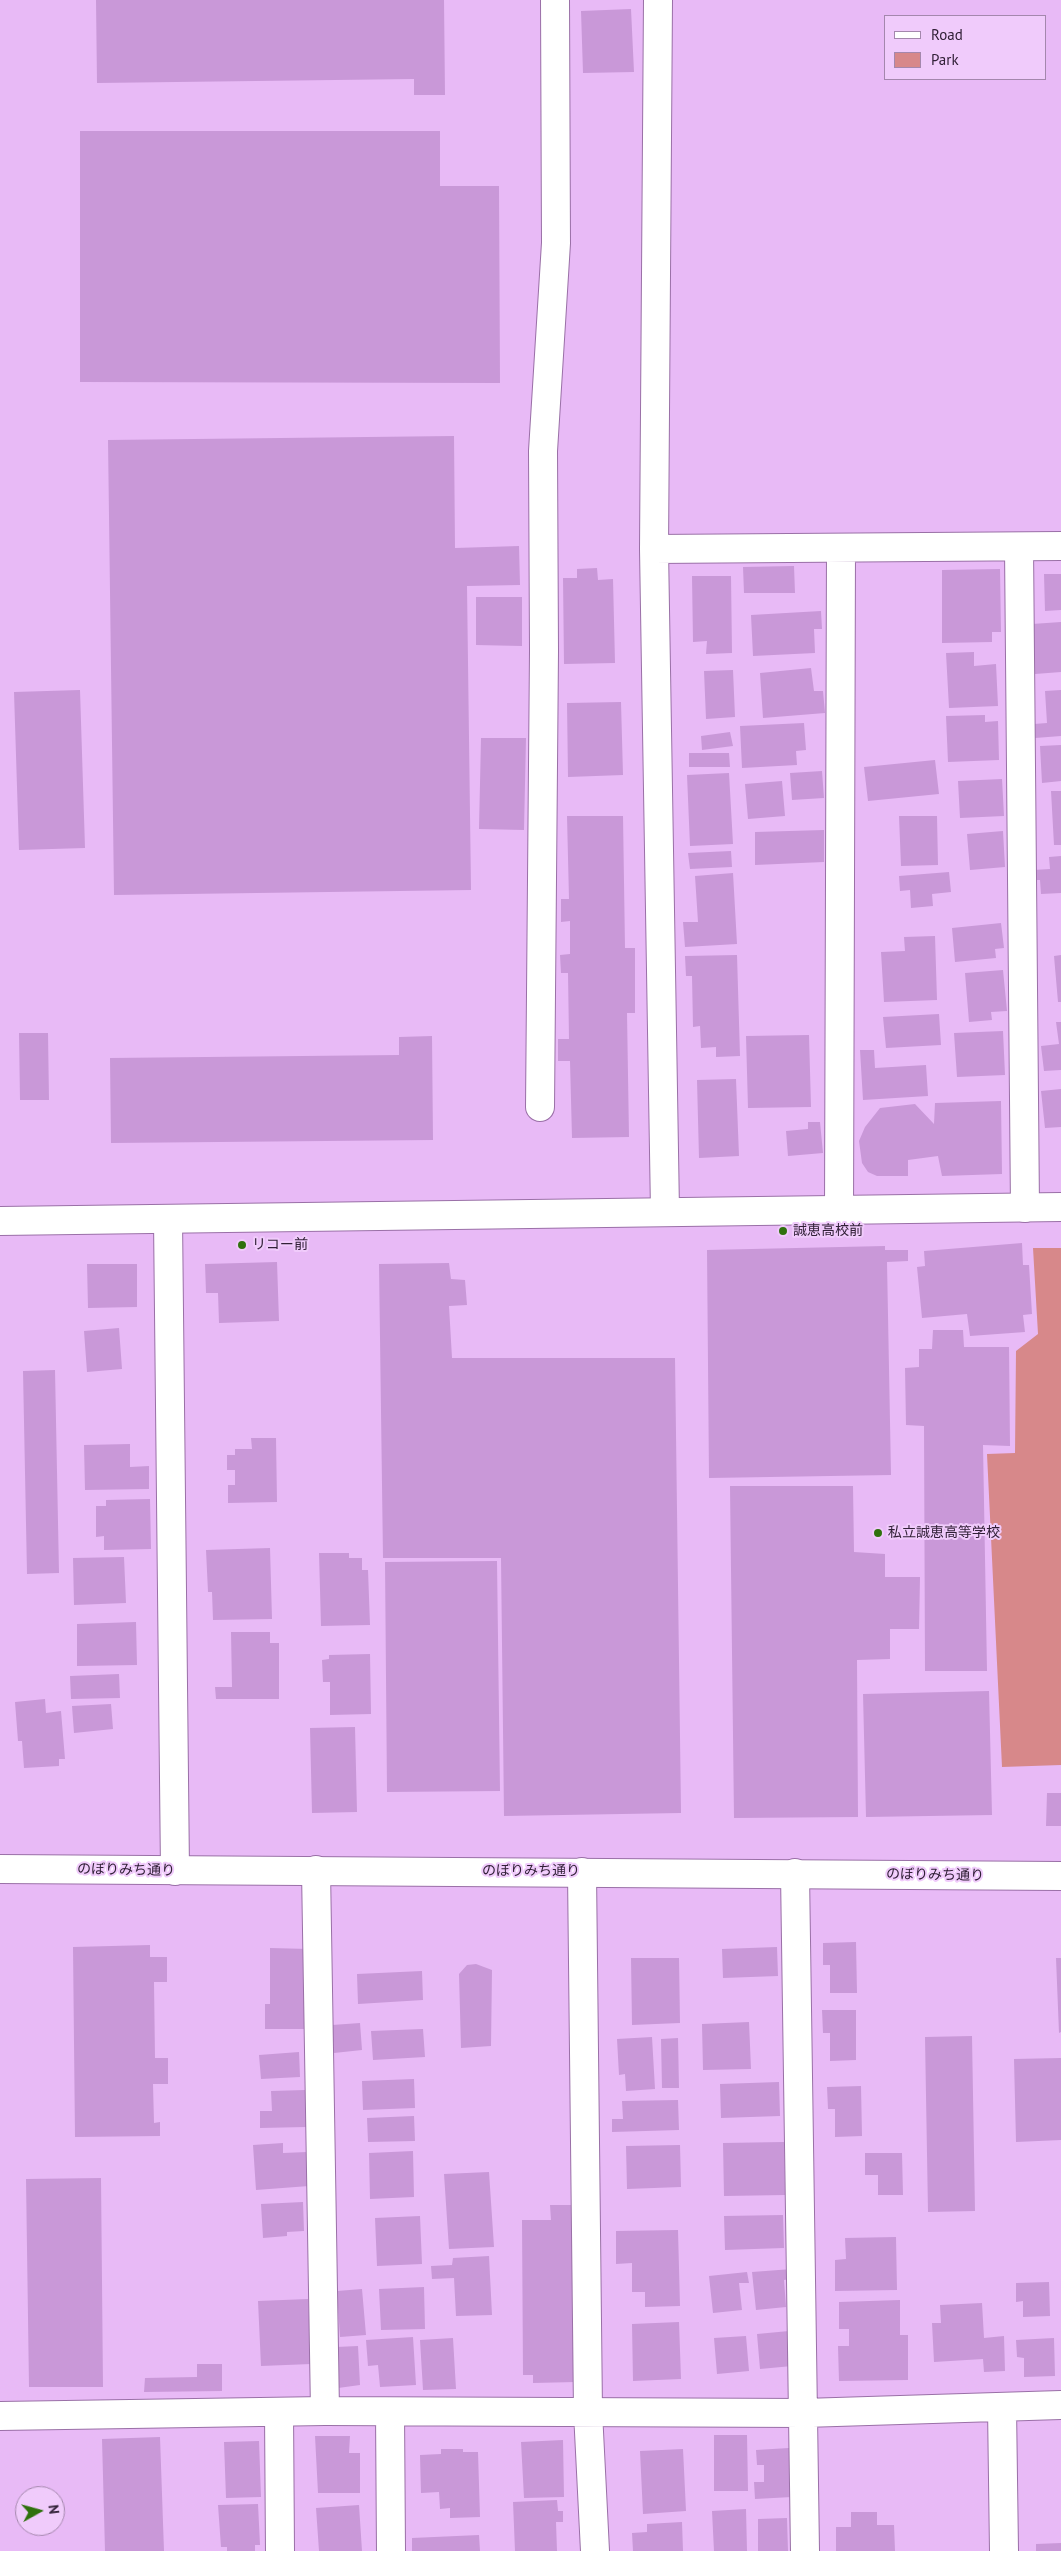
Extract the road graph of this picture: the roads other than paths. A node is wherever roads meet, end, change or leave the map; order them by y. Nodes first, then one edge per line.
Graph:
1 (555, 0) edge
2 (658, 0) edge
3 (1061, 546) edge
4 (1019, 547) junction
5 (841, 548) junction
6 (654, 550) junction
7 (540, 1107) dead end
8 (1061, 1207) edge
9 (1025, 1208) junction
10 (839, 1210) junction
11 (665, 1211) junction
12 (168, 1219) junction
13 (0, 1221) edge
14 (0, 1869) edge
15 (316, 1870) junction
16 (175, 1871) junction
17 (582, 1872) junction
18 (795, 1873) junction
19 (1061, 1876) edge
20 (1061, 2405) edge
21 (1002, 2407) junction
22 (324, 2411) junction
23 (279, 2412) junction
24 (390, 2412) junction
25 (588, 2412) junction
26 (804, 2413) junction
27 (0, 2416) edge
28 (280, 2551) edge
29 (391, 2551) edge
30 (595, 2551) edge
31 (805, 2551) edge
32 (1004, 2551) edge

1 - 7 street
2 - 6 street
3 - 4 street
4 - 5 street
4 - 9 street
5 - 6 street
5 - 10 street
6 - 11 street
8 - 9 street
9 - 10 street
10 - 11 street
11 - 12 street
12 - 13 street
12 - 16 street
14 - 16 street, のぼりみち通り
15 - 16 street, のぼりみち通り
15 - 17 street, のぼりみち通り
15 - 22 street
17 - 18 street, のぼりみち通り
17 - 25 street
18 - 19 street, のぼりみち通り
18 - 26 street
20 - 21 street
21 - 26 street
21 - 32 street
22 - 23 street
22 - 24 street
23 - 27 street
23 - 28 street
24 - 25 street
24 - 29 street
25 - 26 street
25 - 30 street
26 - 31 street

